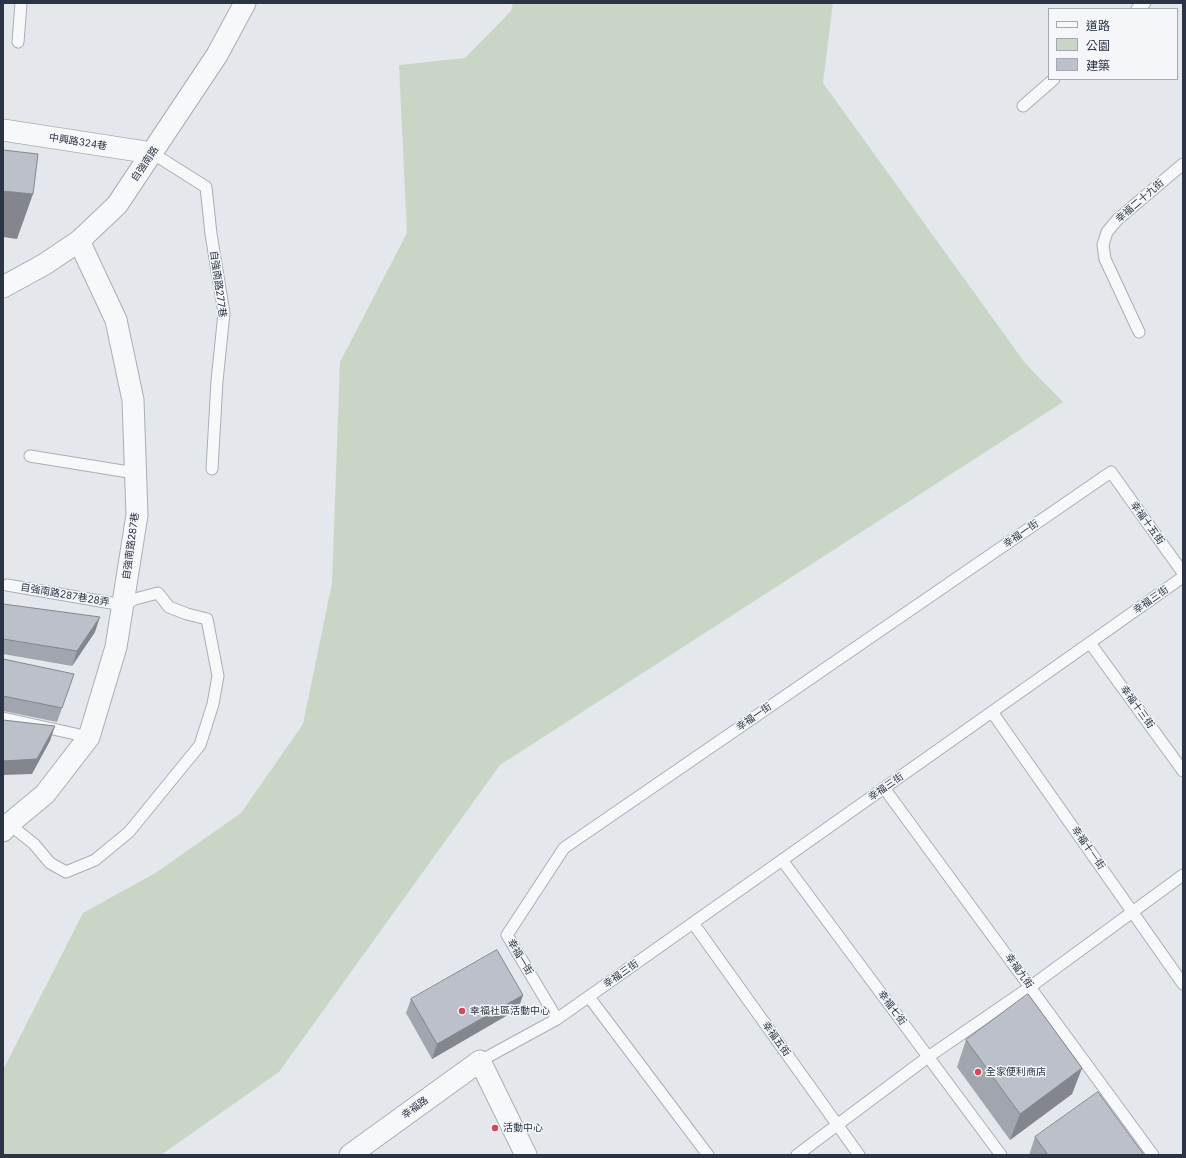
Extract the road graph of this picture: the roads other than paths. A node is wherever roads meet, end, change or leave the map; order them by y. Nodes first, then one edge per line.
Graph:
1 (21, 3) edge
2 (245, 3) edge
3 (18, 42) dead end
4 (1053, 80) edge
5 (1023, 106) dead end
6 (3, 130) edge
7 (152, 153) junction
8 (1183, 164) edge
9 (78, 241) junction
10 (3, 287) edge
11 (1139, 332) dead end
12 (30, 456) dead end
13 (212, 469) dead end
14 (1111, 472) joint
15 (135, 473) junction
16 (1183, 573) edge
17 (1183, 577) edge
18 (7, 585) dead end
19 (123, 605) junction
20 (1090, 643) junction
21 (992, 712) junction
22 (3, 718) edge
23 (89, 737) junction
24 (1183, 771) edge
25 (884, 788) junction
26 (5, 825) edge
27 (782, 860) junction
28 (1183, 875) edge
29 (1133, 911) junction
30 (693, 923) junction
31 (1183, 984) edge
32 (1030, 986) junction
33 (589, 997) junction
34 (557, 1019) junction
35 (928, 1057) junction
36 (480, 1061) junction
37 (838, 1126) junction
38 (350, 1155) edge
39 (526, 1155) edge
40 (708, 1155) edge
41 (797, 1155) edge
42 (859, 1155) edge
43 (1001, 1155) edge
44 (1153, 1155) edge

1 - 3 lane
2 - 7 street, 自強南路
4 - 5 lane
6 - 7 street, 中興路324巷
7 - 9 street, 自強南路
7 - 13 lane, 自強南路277巷
8 - 11 lane, 幸福二十九街
9 - 10 street, 自強南路
9 - 15 street, 自強南路287巷
12 - 15 lane
14 - 16 lane, 幸福十五街
14 - 34 lane, 幸福一街
15 - 19 street, 自強南路287巷
17 - 20 lane, 幸福三街
18 - 19 lane, 自強南路287巷28弄
19 - 23 street, 自強南路287巷
19 - 26 lane
20 - 21 lane, 幸福三街
20 - 24 lane, 幸福十三街
21 - 25 lane, 幸福三街
21 - 29 lane, 幸福十一街
22 - 23 lane
23 - 26 street, 自強南路287巷
25 - 27 lane, 幸福三街
25 - 32 lane, 幸福九街
27 - 30 lane, 幸福三街
27 - 35 lane, 幸福七街
28 - 29 lane
29 - 31 lane, 幸福十一街
29 - 32 lane
30 - 33 lane, 幸福三街
30 - 37 lane, 幸福五街
32 - 35 lane
32 - 44 lane, 幸福九街
33 - 34 lane, 幸福三街
33 - 40 lane
34 - 36 lane, 幸福三街
35 - 37 lane
35 - 43 lane, 幸福七街
36 - 38 street, 幸福路
36 - 39 street
37 - 41 lane
37 - 42 lane, 幸福五街

